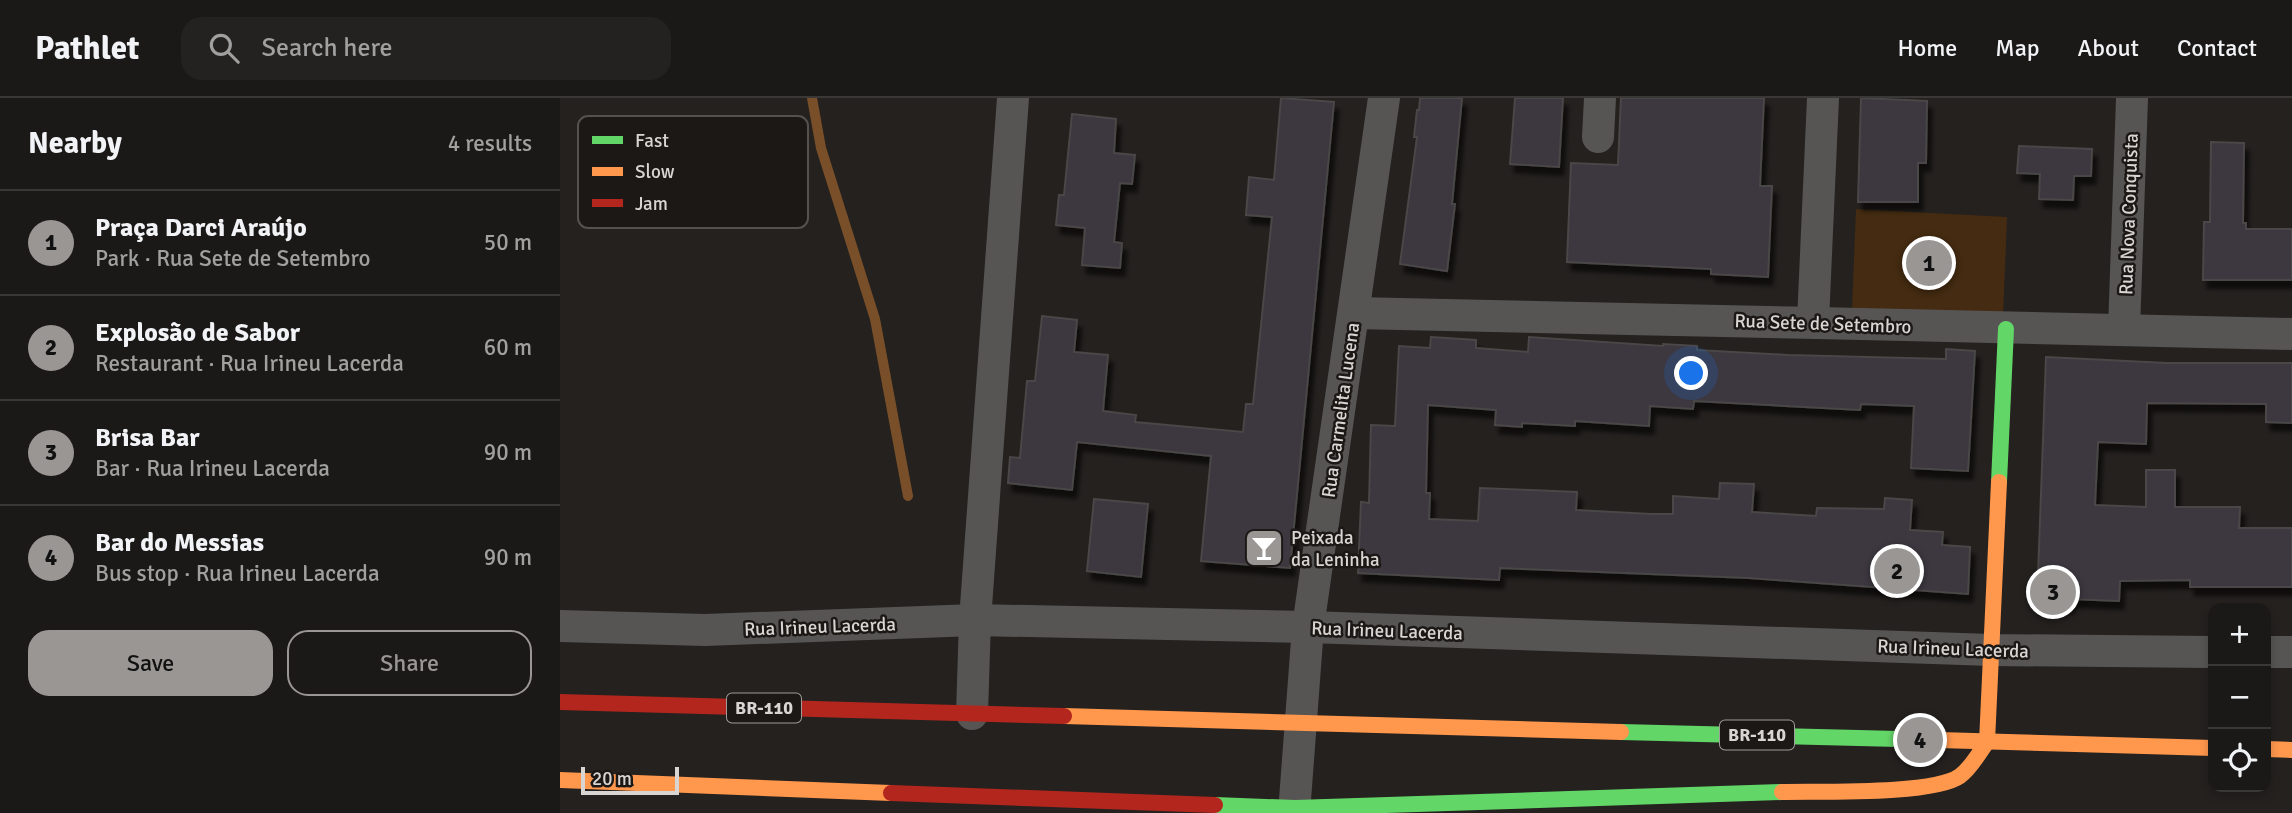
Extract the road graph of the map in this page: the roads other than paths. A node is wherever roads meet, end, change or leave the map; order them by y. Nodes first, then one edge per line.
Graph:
1 (1013, 98) edge
2 (1384, 98) edge
3 (1600, 98) edge
4 (1823, 98) edge
5 (2132, 98) edge
6 (1598, 137) dead end
7 (1354, 313) junction
8 (1813, 321) junction
9 (2006, 329) junction
10 (2124, 330) junction
11 (2292, 334) edge
12 (975, 620) junction
13 (560, 626) edge
14 (1308, 627) junction
15 (1992, 650) junction
16 (2208, 652) edge
17 (2271, 652) edge
18 (2292, 652) edge
19 (560, 702) edge
20 (970, 714) junction
21 (1301, 723) junction
22 (1987, 742) junction
23 (2208, 748) edge
24 (2271, 749) edge
25 (2292, 750) edge
26 (560, 780) edge
27 (1294, 811) edge

1 - 12 street
2 - 7 street, Rua Carmelita Lucena
3 - 6 street
4 - 8 street
5 - 10 street, Rua Nova Conquista
7 - 8 street, Rua Sete de Setembro
7 - 14 street, Rua Carmelita Lucena
8 - 9 street, Rua Sete de Setembro
9 - 10 street, Rua Sete de Setembro
9 - 15 street
10 - 11 street, Rua Sete de Setembro
12 - 13 street, Rua Irineu Lacerda
12 - 14 street, Rua Irineu Lacerda
12 - 20 street
14 - 15 street, Rua Irineu Lacerda
14 - 21 street, Rua Carmelita Lucena
15 - 16 street, Rua Irineu Lacerda
15 - 22 street
17 - 18 street
19 - 20 street, BR-110
20 - 21 street, BR-110
21 - 22 street, BR-110
21 - 27 street, Rua Carmelita Lucena
22 - 23 street, BR-110
22 - 27 street
24 - 25 street
26 - 27 street

